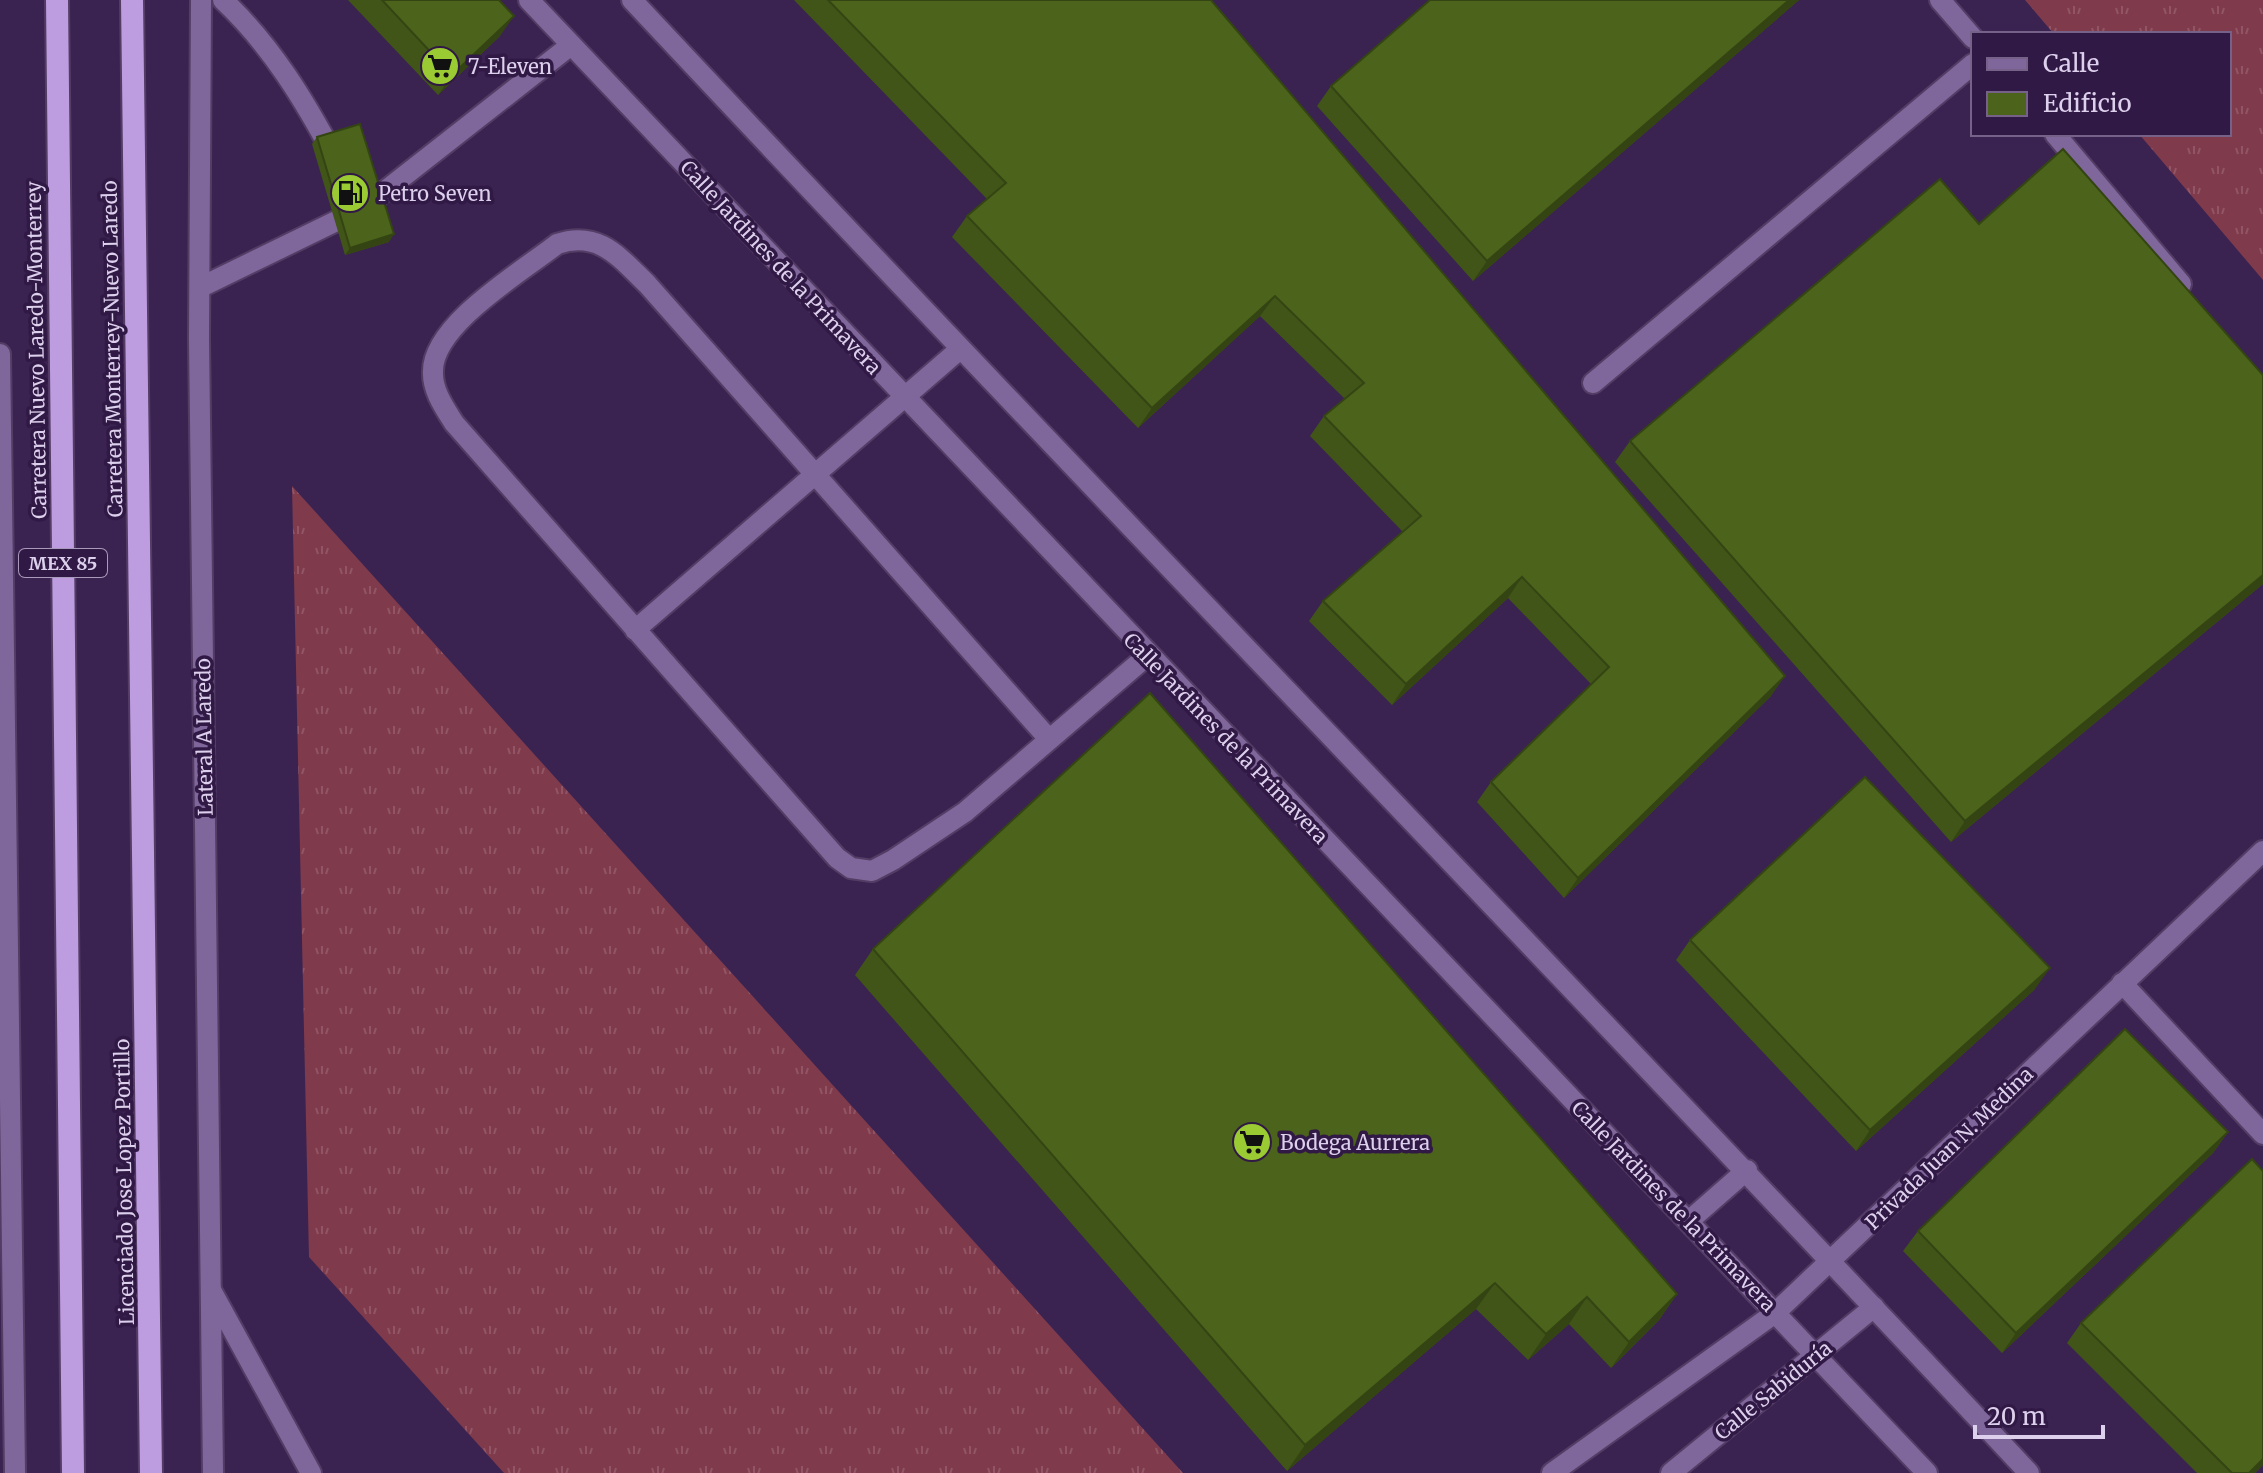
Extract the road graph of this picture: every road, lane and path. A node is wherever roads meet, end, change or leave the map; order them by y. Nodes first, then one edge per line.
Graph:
1 (57, 0) edge
2 (132, 0) edge
3 (201, 0) edge
4 (223, 0) edge
5 (529, 0) edge
6 (632, 0) edge
7 (1940, 0) edge
8 (1971, 36) edge
9 (571, 45) junction
10 (1971, 66) edge
11 (2057, 136) edge
12 (342, 171) edge
13 (201, 287) junction
14 (2194, 298) edge
15 (959, 350) junction
16 (0, 354) edge
17 (1593, 383) dead end
18 (903, 397) junction
19 (818, 473) junction
20 (635, 630) junction
21 (1147, 656) junction
22 (1048, 738) junction
23 (2263, 851) edge
24 (145, 890) joint
25 (2122, 983) junction
26 (2263, 1134) edge
27 (1747, 1170) junction
28 (1690, 1220) junction
29 (1832, 1262) junction
30 (211, 1290) junction
31 (1874, 1307) junction
32 (1775, 1313) junction
33 (1815, 1355) junction
34 (15, 1473) edge
35 (73, 1473) edge
36 (151, 1473) edge
37 (213, 1473) edge
38 (311, 1473) edge
39 (1552, 1473) edge
40 (1671, 1473) edge
41 (1927, 1473) edge
42 (2029, 1473) edge

1 - 35 highway, Carretera Nuevo Laredo-Monterrey / MEX 85
2 - 24 highway, Carretera Monterrey-Nuevo Laredo
3 - 13 street, Lateral A Laredo
4 - 12 street
5 - 9 street, Calle Jardines de la Primavera
6 - 15 street
7 - 8 street
9 - 13 street
9 - 18 street, Calle Jardines de la Primavera
10 - 17 street
11 - 14 street
13 - 30 street, Lateral A Laredo
15 - 18 street
15 - 27 street
16 - 34 street
18 - 19 street
18 - 21 street, Calle Jardines de la Primavera
19 - 20 street
19 - 20 street
19 - 22 street
20 - 22 street
21 - 22 street
21 - 28 street, Calle Jardines de la Primavera
23 - 25 street, Privada Juan N. Medina
24 - 36 highway, Licenciado Jose Lopez Portillo
25 - 26 street
25 - 29 street, Privada Juan N. Medina
27 - 28 street
27 - 29 street
28 - 32 street, Calle Jardines de la Primavera
29 - 31 street
29 - 32 street, Privada Juan N. Medina
30 - 37 street, Lateral A Laredo
30 - 38 street
31 - 33 street, Calle Sabiduría
31 - 42 street
32 - 33 street, Calle Jardines de la Primavera
32 - 39 street, Privada Juan N. Medina
33 - 40 street, Calle Sabiduría
33 - 41 street, Calle Jardines de la Primavera

